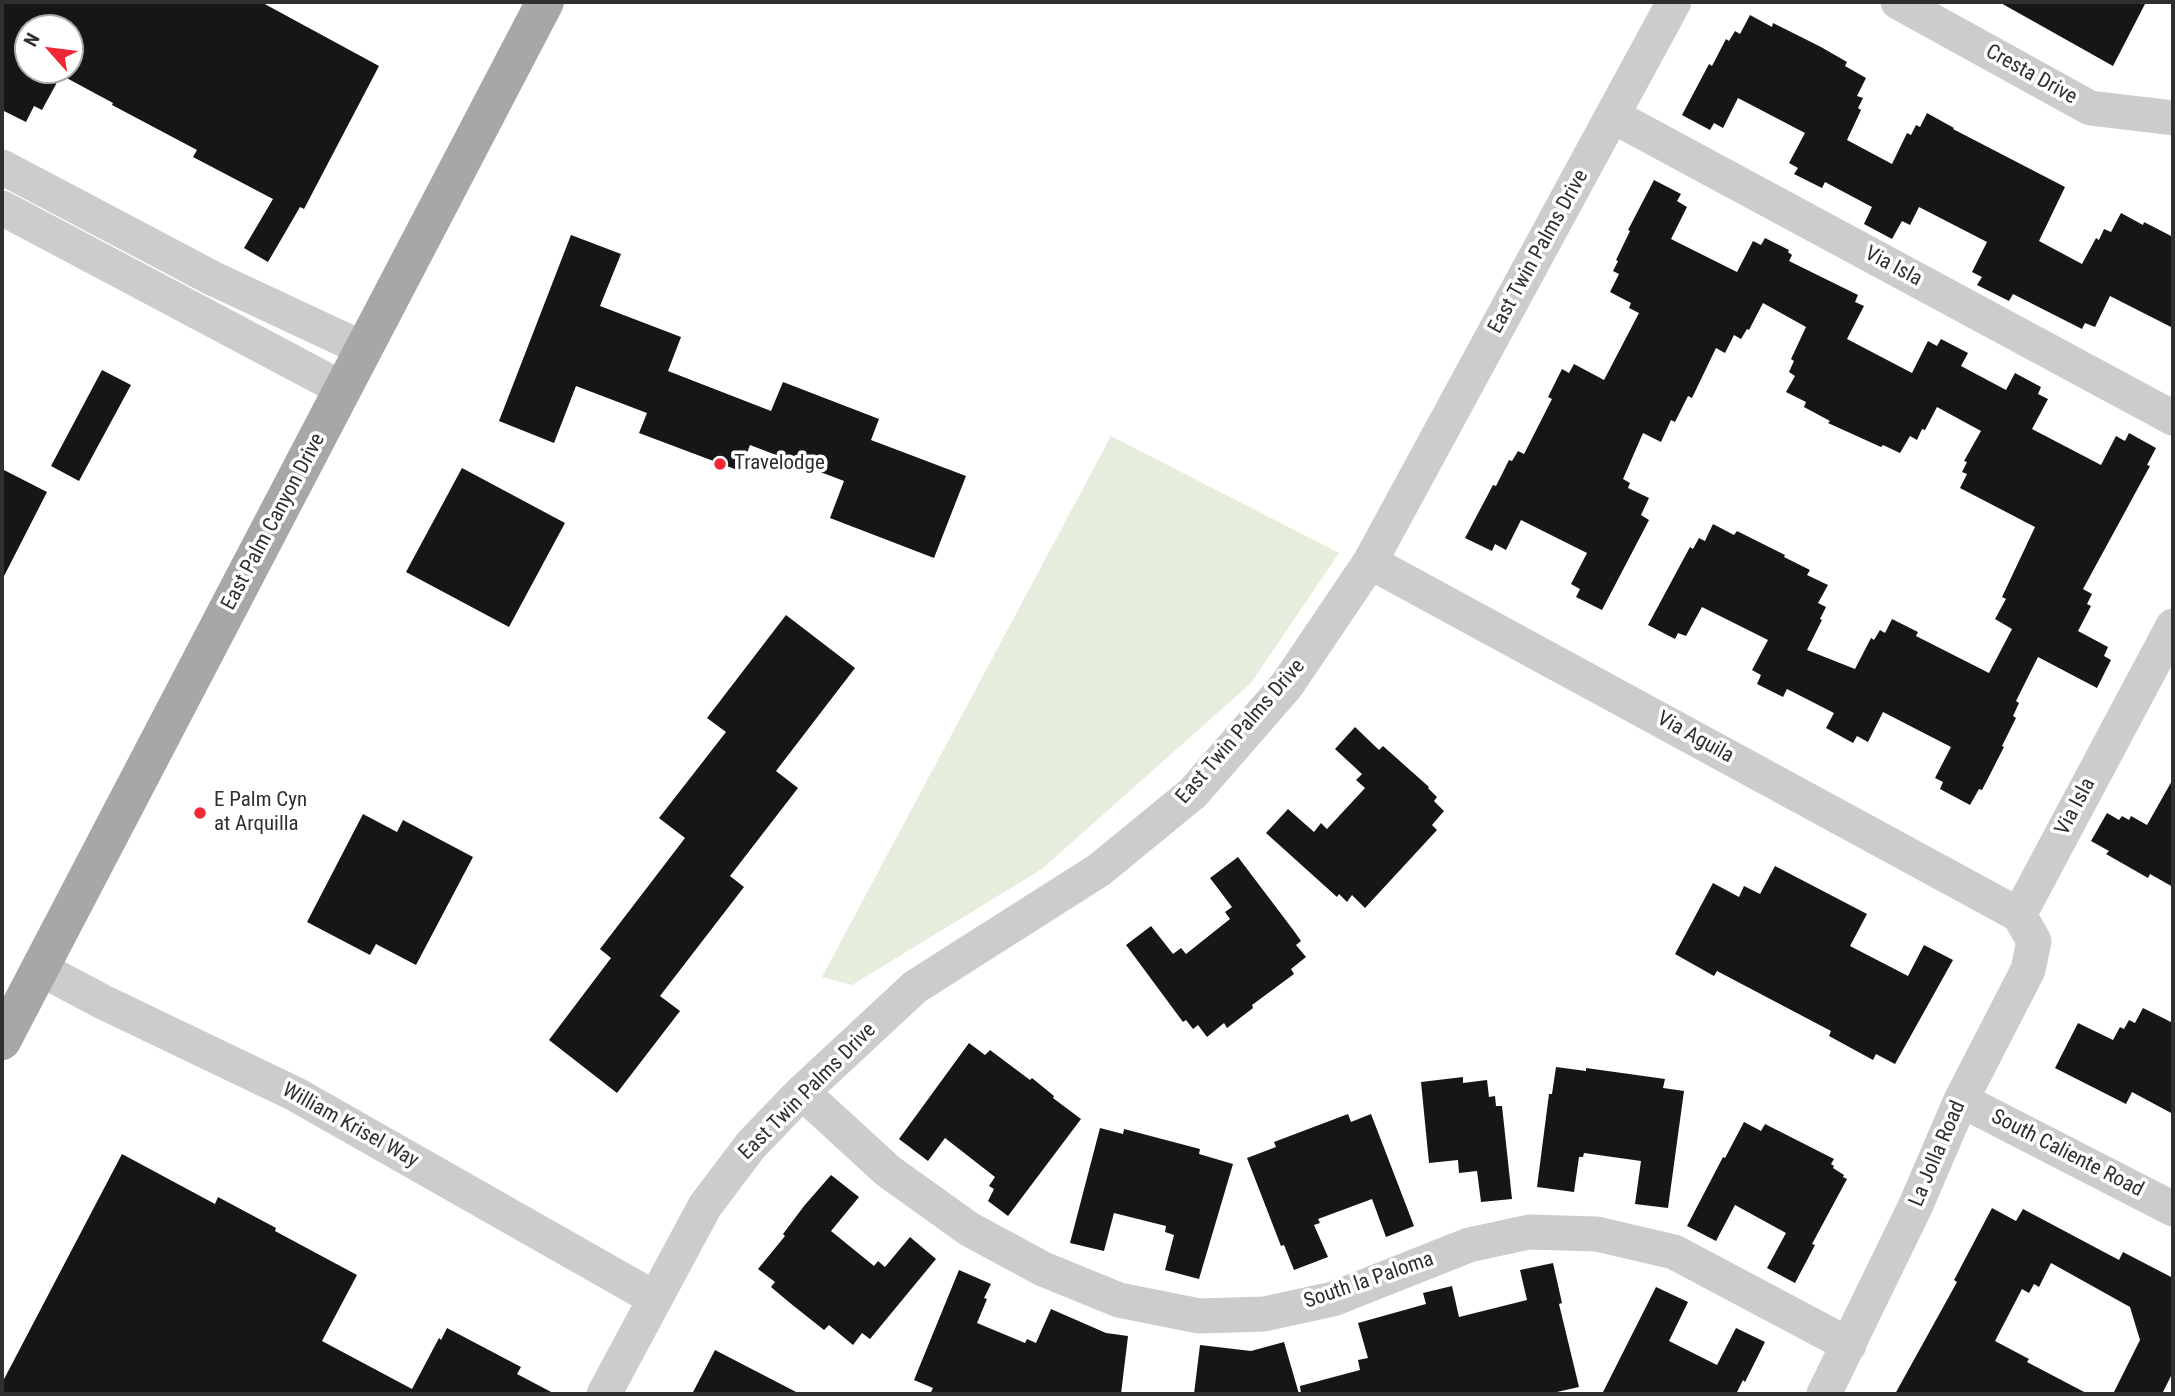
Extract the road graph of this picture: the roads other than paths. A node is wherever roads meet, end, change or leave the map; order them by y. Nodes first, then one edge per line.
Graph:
1 (545, 2) edge
2 (1674, 2) edge
3 (1898, 2) edge
4 (1613, 116) junction
5 (2173, 118) edge
6 (2, 167) edge
7 (2, 208) edge
8 (364, 349) junction
9 (343, 389) junction
10 (2173, 418) edge
11 (1370, 562) junction
12 (2173, 626) edge
13 (2019, 915) junction
14 (39, 968) junction
15 (2, 1041) edge
16 (802, 1092) junction
17 (1961, 1100) junction
18 (2173, 1209) edge
19 (654, 1297) junction
20 (1849, 1345) junction
21 (604, 1394) edge
22 (1824, 1394) edge

1 - 8 main road, East Palm Canyon Drive
2 - 4 street, East Twin Palms Drive
3 - 5 street, Cresta Drive
4 - 10 street, Via Isla
4 - 11 street, East Twin Palms Drive
6 - 8 street
7 - 9 street
8 - 9 main road, East Palm Canyon Drive
9 - 14 main road, East Palm Canyon Drive
11 - 13 street, Via Aguila
11 - 16 street, East Twin Palms Drive
12 - 13 street, Via Isla
13 - 17 street, La Jolla Road
14 - 15 main road, East Palm Canyon Drive
14 - 19 street, William Krisel Way
16 - 19 street, East Twin Palms Drive
16 - 20 street, South la Paloma
17 - 18 street, South Caliente Road
17 - 20 street, La Jolla Road
19 - 21 street, East Twin Palms Drive
20 - 22 street, La Jolla Road

